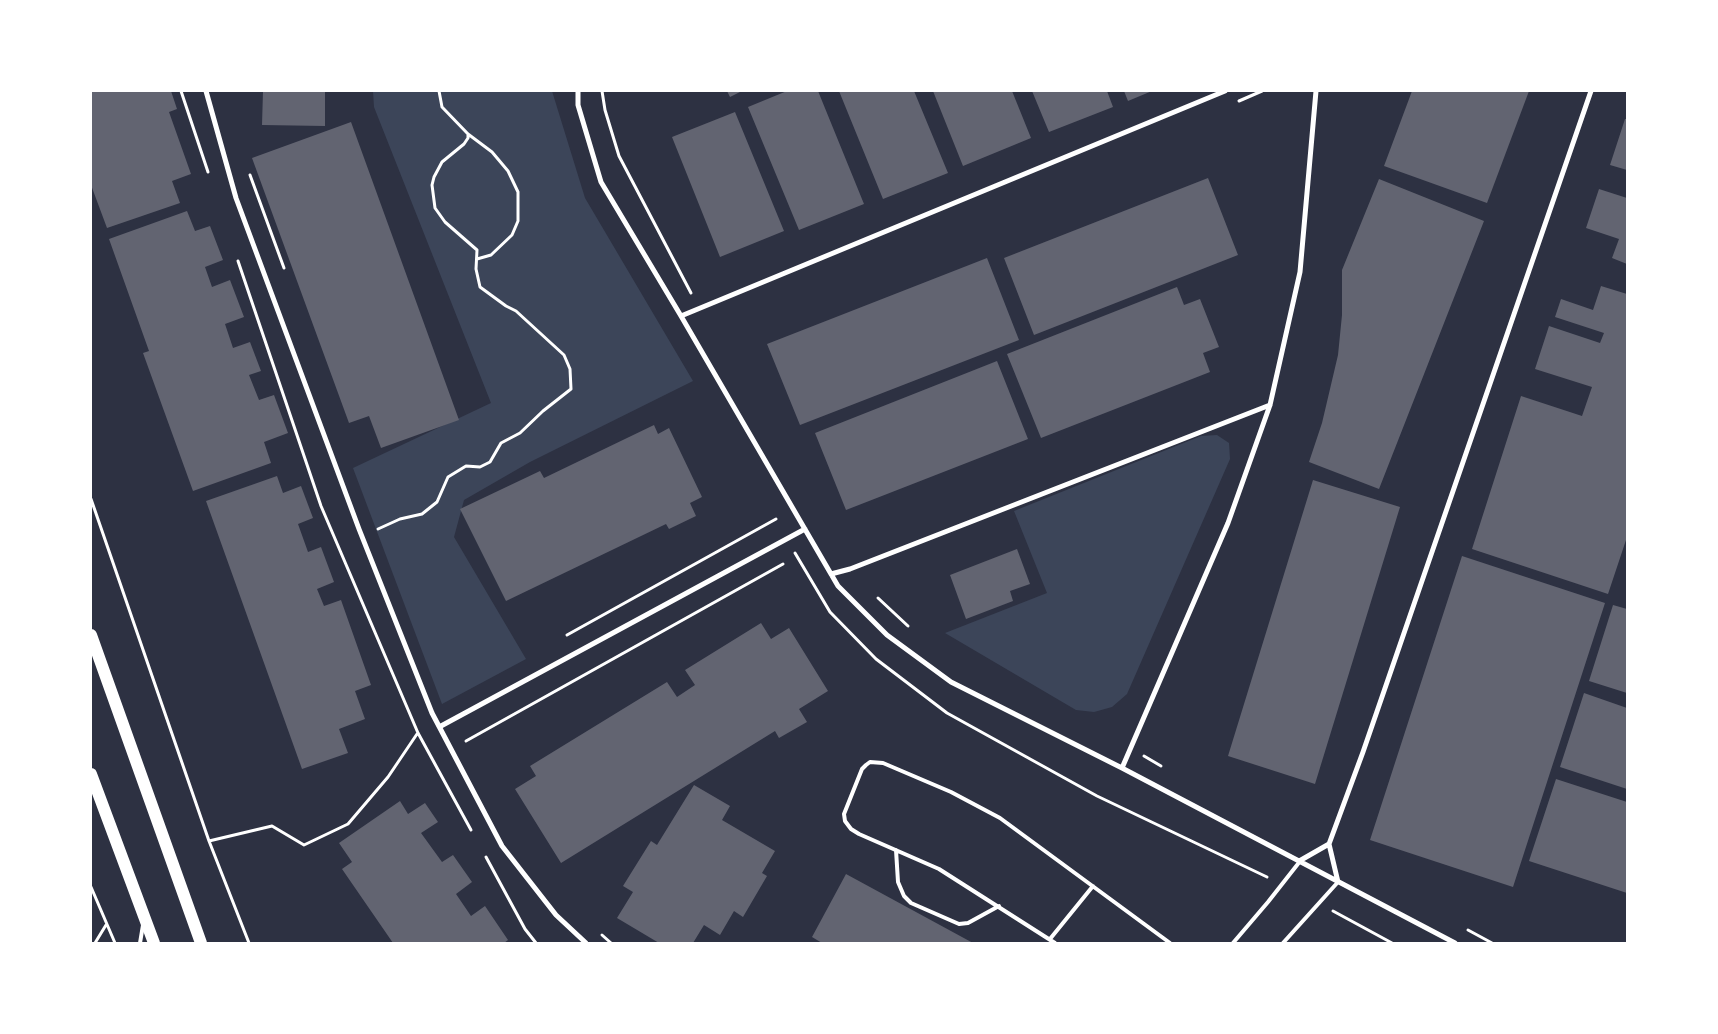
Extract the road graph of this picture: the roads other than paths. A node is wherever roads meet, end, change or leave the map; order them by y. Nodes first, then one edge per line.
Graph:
1 (206, 91) edge
2 (578, 91) edge
3 (1225, 91) edge
4 (1316, 91) edge
5 (1592, 91) edge
6 (682, 316) junction
7 (1270, 405) junction
8 (805, 529) junction
9 (830, 574) junction
10 (91, 635) edge
11 (440, 726) junction
12 (1122, 768) junction
13 (91, 774) edge
14 (1329, 844) junction
15 (896, 850) junction
16 (1301, 860) junction
17 (1338, 882) junction
18 (1093, 886) junction
19 (999, 906) junction
20 (145, 915) junction
21 (1052, 941) edge
22 (140, 943) edge
23 (154, 943) edge
24 (201, 943) edge
25 (586, 943) edge
26 (1170, 943) edge
27 (1233, 943) edge
28 (1283, 943) edge
29 (1455, 943) edge

1 - 11 street
2 - 6 street
3 - 6 street
4 - 7 street
5 - 14 street
6 - 8 street
7 - 9 street
7 - 12 street
8 - 9 street
8 - 11 street
9 - 12 street
10 - 24 main road
11 - 25 street
12 - 16 street
13 - 20 main road
14 - 16 street
14 - 17 street
15 - 18 lane
15 - 19 lane
15 - 19 lane
16 - 17 street
16 - 27 lane
17 - 28 lane
17 - 29 street
18 - 21 lane
18 - 26 lane
19 - 21 lane
20 - 22 lane
20 - 23 main road

